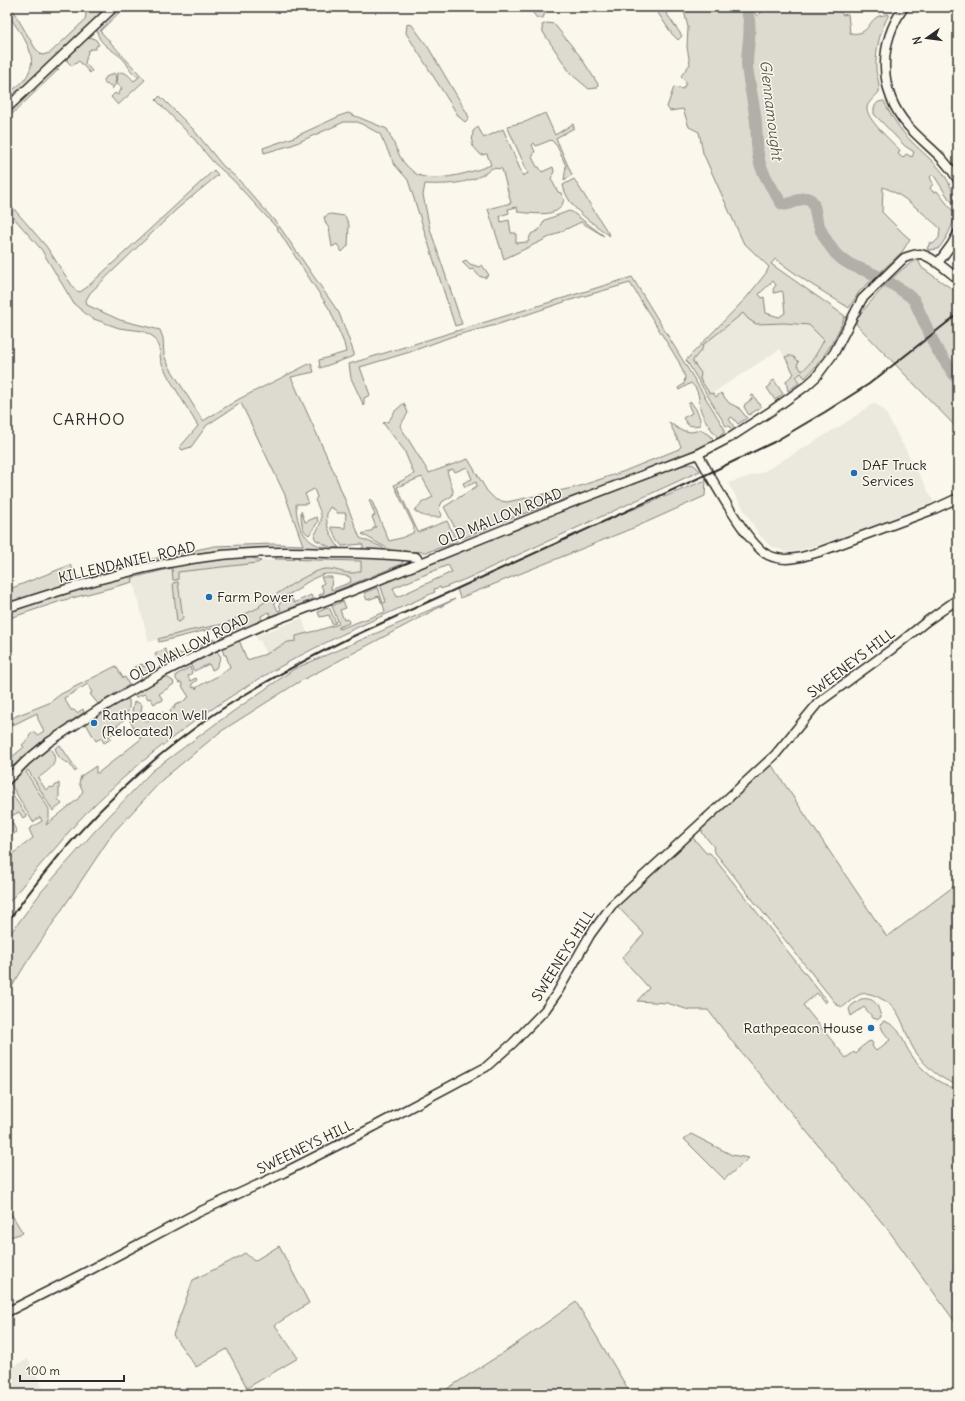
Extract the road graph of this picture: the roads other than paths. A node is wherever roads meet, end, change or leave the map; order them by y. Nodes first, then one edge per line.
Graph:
1 (114, 7) edge
2 (904, 7) edge
3 (7, 108) edge
4 (958, 180) edge
5 (958, 233) edge
6 (938, 263) junction
7 (958, 279) edge
8 (698, 454) junction
9 (958, 498) edge
10 (421, 563) junction
11 (958, 599) edge
12 (7, 608) edge
13 (7, 780) edge
14 (7, 1312) edge

1 - 3 street
2 - 4 street
5 - 6 street
6 - 7 street, OLD MALLOW ROAD
6 - 8 street, OLD MALLOW ROAD
8 - 9 street
8 - 10 street, OLD MALLOW ROAD
10 - 12 street, KILLENDANIEL ROAD
10 - 13 street, OLD MALLOW ROAD
11 - 14 street, SWEENEYS HILL

